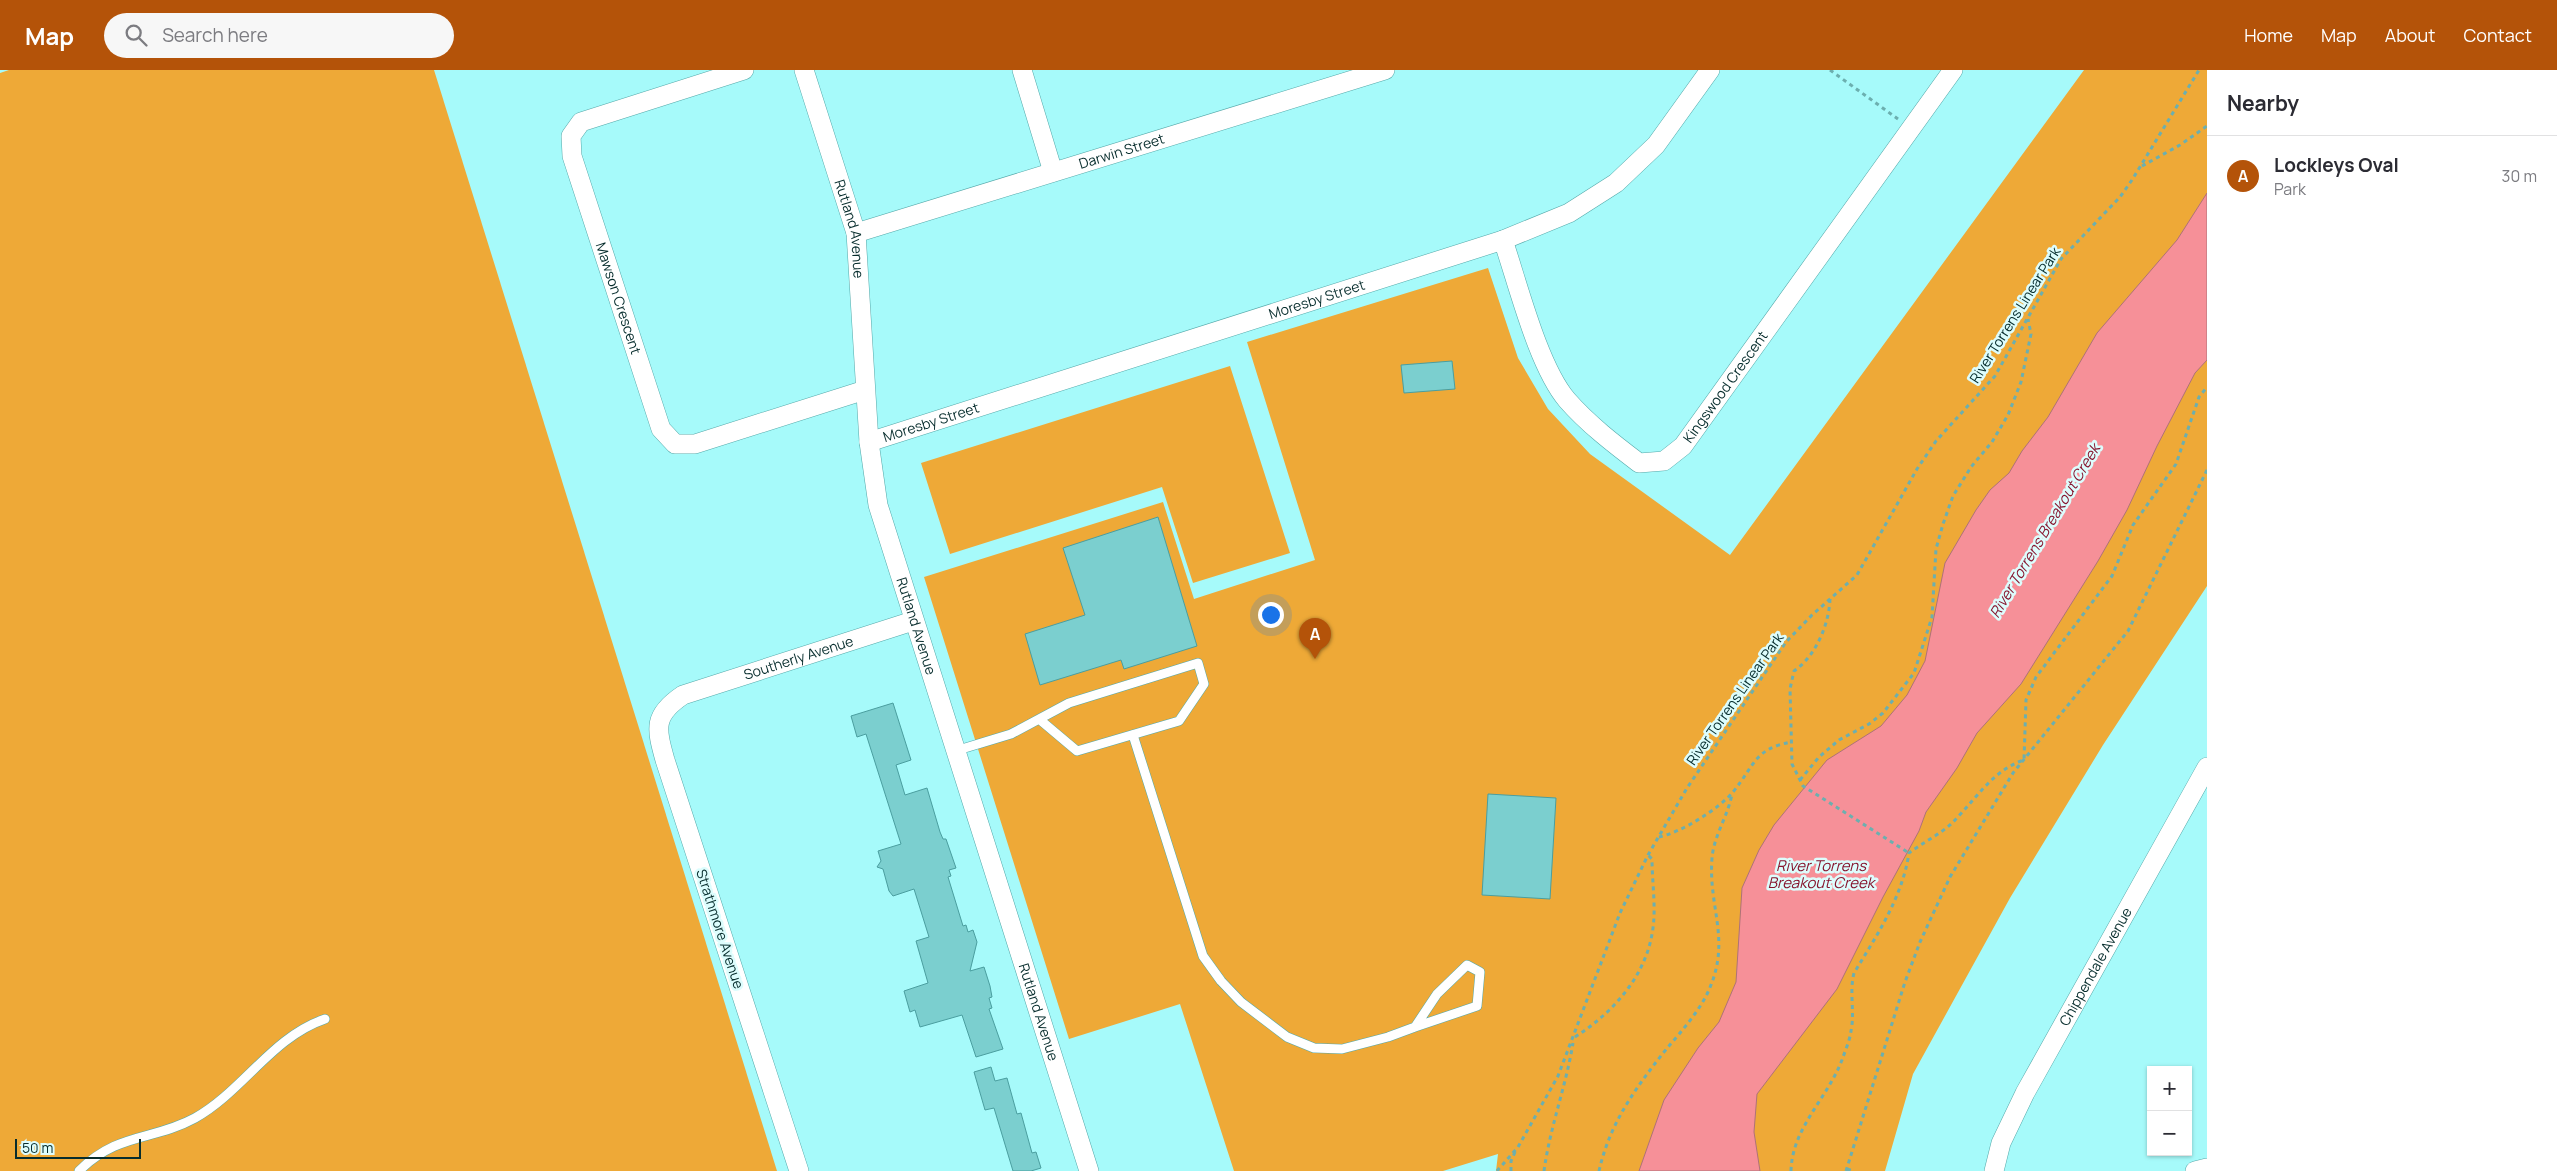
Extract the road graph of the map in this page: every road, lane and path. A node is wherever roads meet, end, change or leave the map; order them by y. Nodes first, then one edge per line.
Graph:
1 (744, 70) edge
2 (804, 70) edge
3 (1022, 70) edge
4 (1385, 70) edge
5 (1710, 70) edge
6 (1830, 70) edge
7 (1953, 70) edge
8 (2199, 70) edge
9 (2207, 126) edge
10 (1911, 129) junction
11 (2141, 166) junction
12 (1053, 172) junction
13 (856, 233) junction
14 (1503, 240) junction
15 (2028, 318) junction
16 (2207, 386) edge
17 (865, 390) junction
18 (869, 442) junction
19 (2207, 470) edge
20 (1830, 599) junction
21 (913, 621) junction
22 (684, 695) joint
23 (1039, 719) junction
24 (1133, 734) junction
25 (1792, 742) junction
26 (955, 751) junction
27 (2024, 760) junction
28 (2207, 767) edge
29 (1800, 780) junction
30 (1732, 794) junction
31 (1658, 837) junction
32 (1909, 853) junction
33 (1648, 855) junction
34 (325, 1019) dead end
35 (1415, 1027) junction
36 (1574, 1037) junction
37 (1518, 1147) junction
38 (2207, 1168) edge
39 (1846, 1170) edge
40 (79, 1171) edge
41 (799, 1171) edge
42 (1090, 1171) edge
43 (1497, 1171) edge
44 (1511, 1171) edge
45 (1544, 1171) edge
46 (1598, 1171) edge
47 (1791, 1171) edge
48 (1853, 1171) edge
49 (1994, 1171) edge
50 (2194, 1171) edge

1 - 17 street, Mawson Crescent
2 - 13 street, Rutland Avenue
3 - 12 street
4 - 12 street, Darwin Street
5 - 14 street, Moresby Street
6 - 10 path
7 - 10 street, Kingswood Crescent
8 - 11 path, River Torrens Linear Park
9 - 11 path, River Torrens Linear Park
10 - 14 street, Kingswood Crescent
11 - 15 path, River Torrens Linear Park
12 - 13 street, Darwin Street
13 - 17 street, Rutland Avenue
14 - 18 street, Moresby Street
15 - 20 path, River Torrens Linear Park
15 - 29 path
16 - 27 path
17 - 18 street, Rutland Avenue
18 - 21 street, Rutland Avenue
19 - 27 path
20 - 25 path
20 - 31 path, River Torrens Linear Park
21 - 22 street, Southerly Avenue
21 - 26 street, Rutland Avenue
22 - 41 street, Strathmore Avenue
23 - 24 lane
23 - 24 lane
23 - 26 lane
24 - 35 lane
25 - 29 path
25 - 30 path
26 - 42 street, Rutland Avenue
27 - 32 path
27 - 39 path
28 - 49 street, Chippendale Avenue
29 - 32 path
30 - 31 path
30 - 46 path
31 - 33 path, River Torrens Linear Park
32 - 47 path
33 - 36 path, River Torrens Linear Park
33 - 36 path
34 - 40 lane
35 - 35 lane
36 - 37 path, River Torrens Linear Park
36 - 45 path, River Torrens Linear Park
37 - 43 path, River Torrens Linear Park
37 - 44 path
38 - 50 street
39 - 48 path

